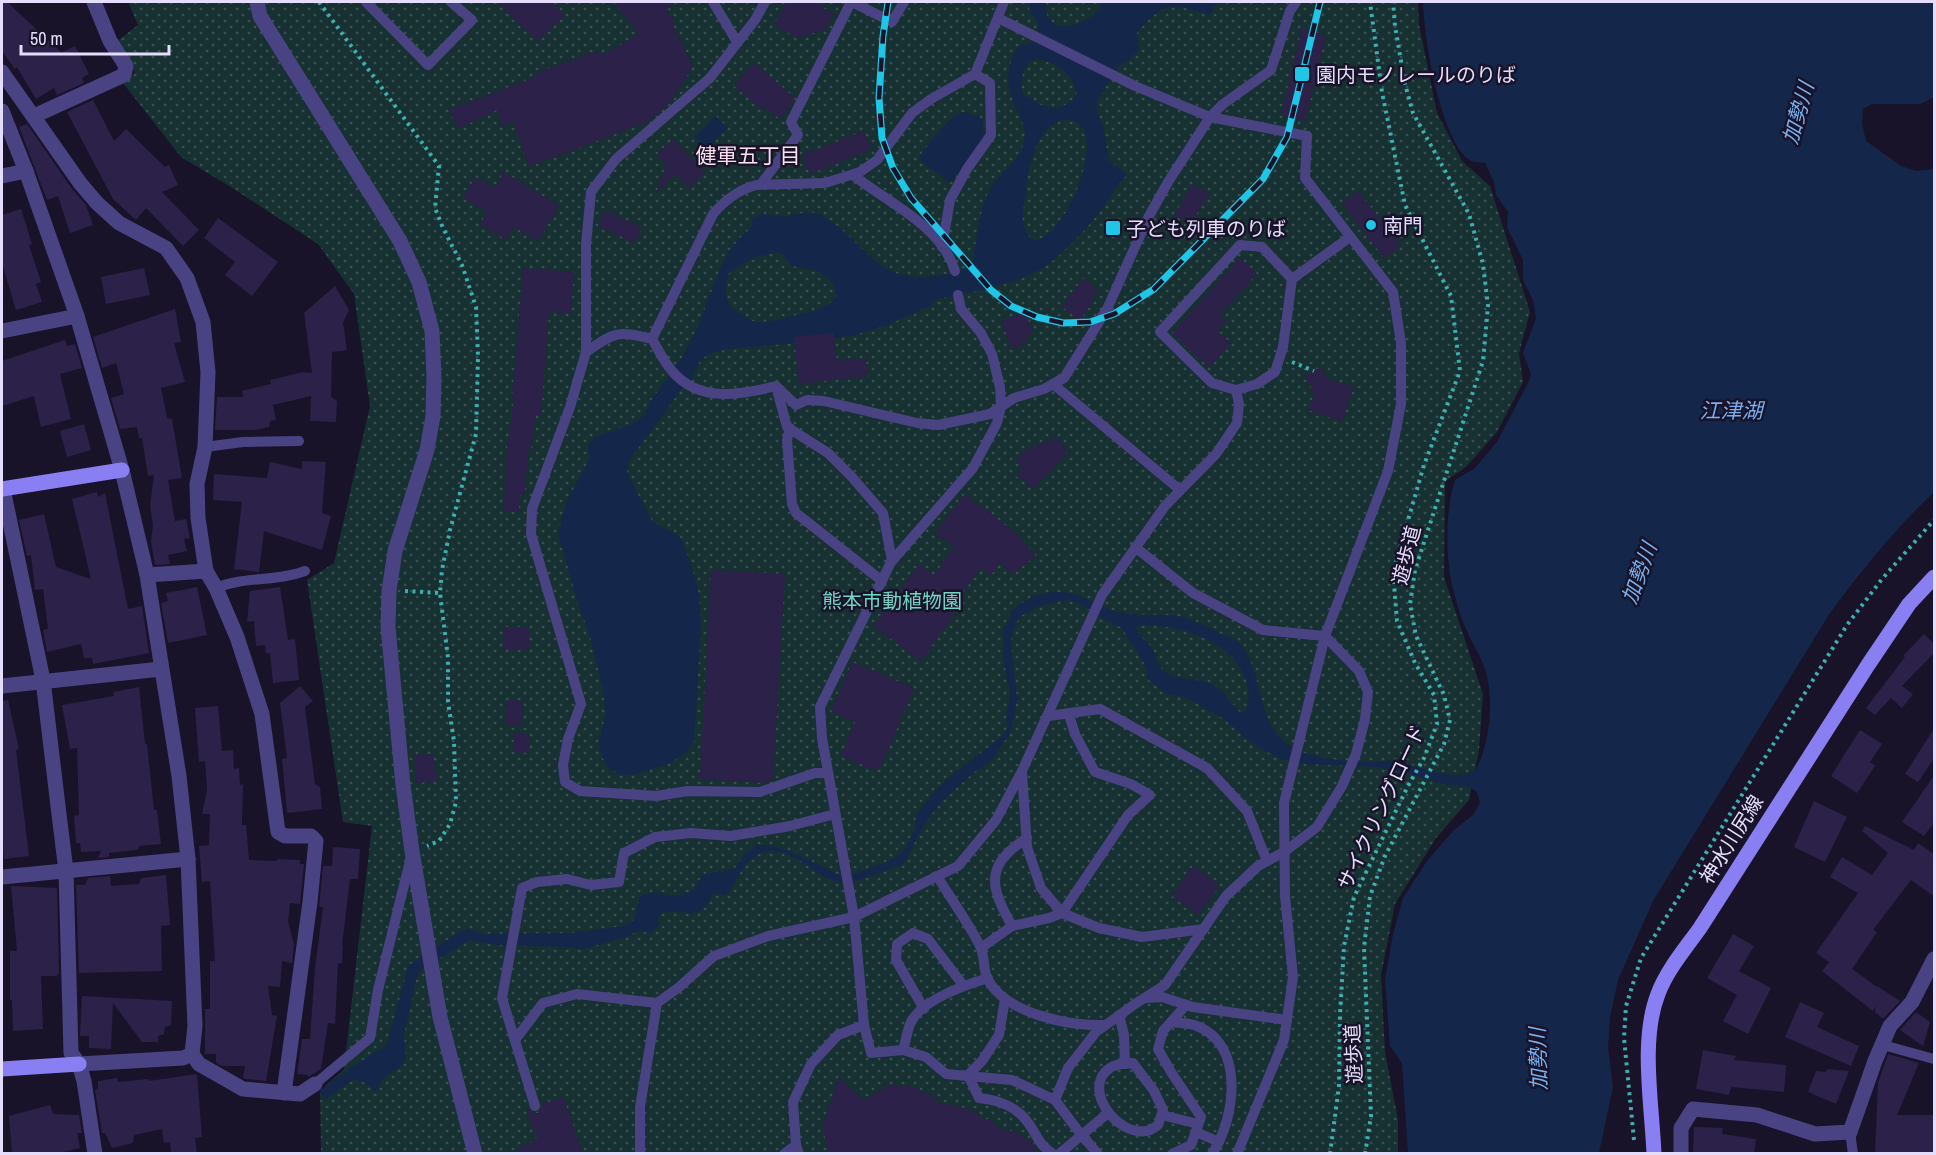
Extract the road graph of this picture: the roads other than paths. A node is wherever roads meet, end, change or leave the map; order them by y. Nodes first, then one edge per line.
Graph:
1 (94, 2) edge
2 (257, 2) edge
3 (366, 2) edge
4 (451, 2) edge
5 (713, 2) edge
6 (765, 2) edge
7 (852, 2) edge
8 (904, 2) edge
9 (1004, 2) edge
10 (1296, 2) edge
11 (998, 18) junction
12 (737, 42) junction
13 (2, 72) edge
14 (975, 74) junction
15 (2, 111) edge
16 (34, 116) junction
17 (1210, 117) junction
18 (26, 171) junction
19 (853, 175) junction
20 (2, 176) edge
21 (761, 184) junction
22 (1350, 237) junction
23 (942, 247) junction
24 (955, 271) dead end
25 (1292, 279) junction
26 (958, 296) dead end
27 (78, 316) junction
28 (2, 331) edge
29 (652, 339) junction
30 (586, 352) junction
31 (1053, 384) junction
32 (776, 386) junction
33 (1236, 390) junction
34 (1001, 406) junction
35 (790, 428) junction
36 (300, 441) dead end
37 (205, 447) junction
38 (122, 470) junction
39 (2, 489) edge
40 (1180, 490) junction
41 (1135, 547) junction
42 (892, 561) junction
43 (206, 571) junction
44 (304, 571) dead end
45 (147, 575) junction
46 (1935, 577) edge
47 (882, 581) junction
48 (216, 588) junction
49 (1325, 636) junction
50 (161, 669) junction
51 (43, 680) junction
52 (2, 686) edge
53 (1069, 715) junction
54 (1047, 716) junction
55 (1022, 771) junction
56 (828, 773) junction
57 (835, 814) junction
58 (1027, 838) junction
59 (412, 851) junction
60 (1284, 852) junction
61 (188, 859) junction
62 (1267, 861) junction
63 (66, 871) junction
64 (937, 876) junction
65 (2, 877) edge
66 (1062, 913) junction
67 (854, 917) junction
68 (1012, 926) junction
69 (1204, 929) junction
70 (981, 948) junction
71 (1935, 960) edge
72 (987, 978) junction
73 (963, 985) junction
74 (1143, 998) junction
75 (1005, 999) junction
76 (657, 1003) junction
77 (1186, 1005) junction
78 (924, 1009) junction
79 (1119, 1015) junction
80 (1287, 1020) junction
81 (1171, 1022) junction
82 (864, 1025) junction
83 (1105, 1025) junction
84 (515, 1040) junction
85 (1884, 1045) junction
86 (903, 1050) junction
87 (192, 1054) junction
88 (1935, 1059) edge
89 (79, 1064) junction
90 (1125, 1064) junction
91 (2, 1069) edge
92 (968, 1076) junction
93 (315, 1084) joint
94 (284, 1093) junction
95 (1055, 1100) junction
96 (535, 1106) dead end
97 (1108, 1113) junction
98 (1162, 1115) junction
99 (1197, 1128) junction
100 (1850, 1132) junction
101 (1080, 1134) junction
102 (1219, 1142) junction
103 (797, 1149) edge
104 (95, 1154) edge
105 (475, 1154) edge
106 (641, 1154) edge
107 (784, 1154) edge
108 (1053, 1154) edge
109 (1059, 1154) edge
110 (1098, 1154) edge
111 (1172, 1154) edge
112 (1212, 1154) edge
113 (1237, 1154) edge
114 (1654, 1154) edge
115 (1681, 1154) edge
116 (1853, 1154) edge

1 - 16 street
2 - 59 street
3 - 4 lane
5 - 12 lane
6 - 12 lane
7 - 8 lane
7 - 21 lane
9 - 11 lane
10 - 17 lane
11 - 14 lane
11 - 17 lane
12 - 30 lane
13 - 16 street
14 - 19 lane
14 - 23 lane
15 - 18 street
16 - 37 street
17 - 22 lane
17 - 31 lane
18 - 20 street
18 - 27 street
19 - 21 lane
19 - 23 lane
21 - 29 lane
22 - 25 lane
22 - 49 lane
23 - 24 lane
25 - 33 lane
25 - 33 lane
26 - 34 lane
27 - 28 street
27 - 38 street
29 - 30 lane
29 - 32 lane
30 - 56 lane
31 - 34 lane
31 - 40 lane
32 - 34 lane
32 - 35 lane
33 - 40 lane
34 - 42 lane
35 - 42 lane
35 - 47 lane
36 - 37 lane
37 - 43 street
38 - 39 main road
38 - 45 street
39 - 51 street
40 - 41 lane
41 - 49 lane
41 - 54 lane
42 - 47 lane
43 - 45 street
43 - 48 street
44 - 48 lane
45 - 50 street
46 - 114 main road, 神水川尻線
47 - 56 lane
48 - 94 street
49 - 60 lane
49 - 60 lane
50 - 51 street
50 - 61 street
51 - 52 street
51 - 63 street
53 - 54 lane
53 - 62 lane
53 - 66 lane
54 - 55 lane
55 - 58 lane
55 - 64 lane
56 - 57 lane
57 - 67 lane
57 - 84 lane
58 - 66 lane
58 - 68 lane
59 - 93 lane
59 - 105 street
60 - 62 lane
60 - 80 lane
61 - 63 street
61 - 87 street
62 - 69 lane
63 - 65 street
63 - 89 street
64 - 67 lane
64 - 70 lane
66 - 68 lane
66 - 69 lane
67 - 76 lane
67 - 82 lane
68 - 70 lane
69 - 74 lane
70 - 72 lane
71 - 85 street
72 - 73 lane
72 - 75 lane
73 - 78 lane
73 - 78 lane
74 - 77 lane
74 - 79 lane
75 - 83 lane
75 - 92 lane
76 - 84 lane
76 - 106 lane
77 - 80 lane
77 - 81 lane
78 - 86 lane
79 - 83 lane
79 - 90 lane
80 - 113 lane
81 - 99 lane
81 - 102 lane
82 - 86 lane
82 - 103 lane
83 - 95 lane
84 - 96 lane
85 - 88 lane
85 - 100 street
86 - 92 lane
87 - 89 street
87 - 94 street
89 - 91 main road
89 - 104 street
90 - 97 lane
90 - 98 lane
92 - 95 lane
92 - 108 lane
93 - 94 street
95 - 101 lane
97 - 98 lane
97 - 101 lane
98 - 99 lane
99 - 102 lane
99 - 111 lane
100 - 115 street
100 - 116 lane
101 - 109 lane
101 - 110 lane
102 - 112 lane
103 - 107 lane

